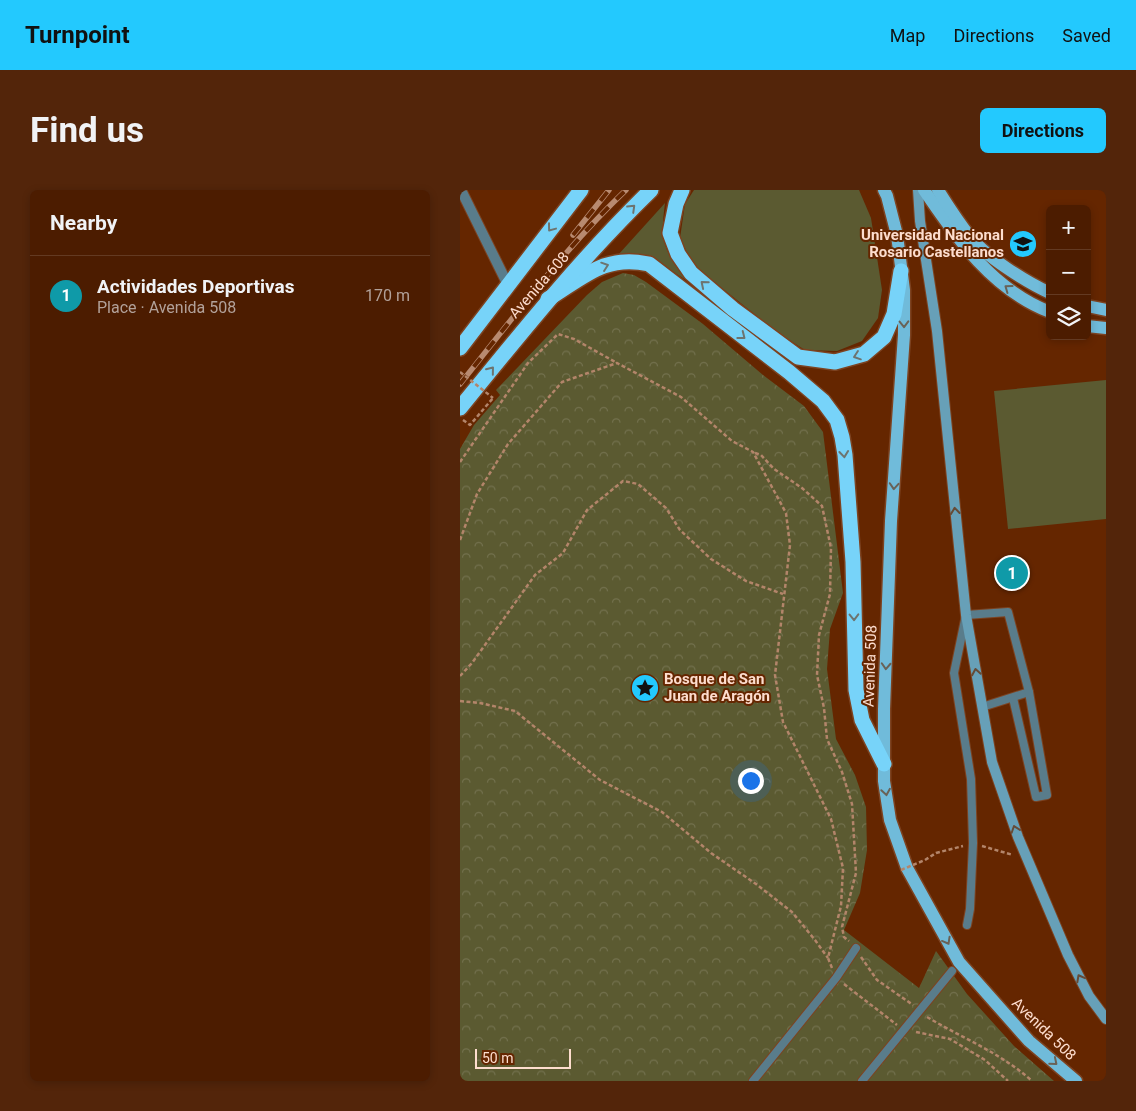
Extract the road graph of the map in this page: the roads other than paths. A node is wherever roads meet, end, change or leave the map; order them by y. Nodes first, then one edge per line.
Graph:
1 (460, 190) edge
2 (650, 190) edge
3 (682, 190) edge
4 (884, 190) edge
5 (918, 190) edge
6 (924, 190) edge
7 (938, 190) edge
8 (573, 193) edge
9 (901, 271) junction
10 (508, 285) junction
11 (1046, 291) edge
12 (548, 299) junction
13 (1091, 307) edge
14 (1106, 310) edge
15 (1046, 311) edge
16 (1091, 326) edge
17 (1106, 328) edge
18 (460, 348) edge
19 (460, 408) edge
20 (966, 615) junction
21 (1029, 692) junction
22 (1013, 698) junction
23 (982, 707) junction
24 (884, 764) junction
25 (967, 925) dead end
26 (856, 948) road end
27 (955, 967) junction
28 (1106, 1019) edge
29 (753, 1081) edge
30 (862, 1081) edge
31 (1076, 1081) edge

1 - 10 street
12 -> 2 highway, Avenida 608
9 -> 3 highway
4 - 9 main road, Avenida 508
20 -> 5 street
15 -> 6 main road
7 - 11 main road
8 -> 10 highway, Avenida 608
9 -> 24 main road, Avenida 508
10 - 18 highway, Avenida 608
19 -> 12 highway, Avenida 608
12 -> 24 highway
13 - 14 main road
16 - 17 main road
20 - 21 lane
23 -> 20 street
20 - 25 lane
21 - 22 lane
21 - 22 lane
22 - 23 lane
28 -> 23 street
24 -> 27 main road, Avenida 508
26 - 29 lane
27 - 30 lane
27 -> 31 main road, Avenida 508

